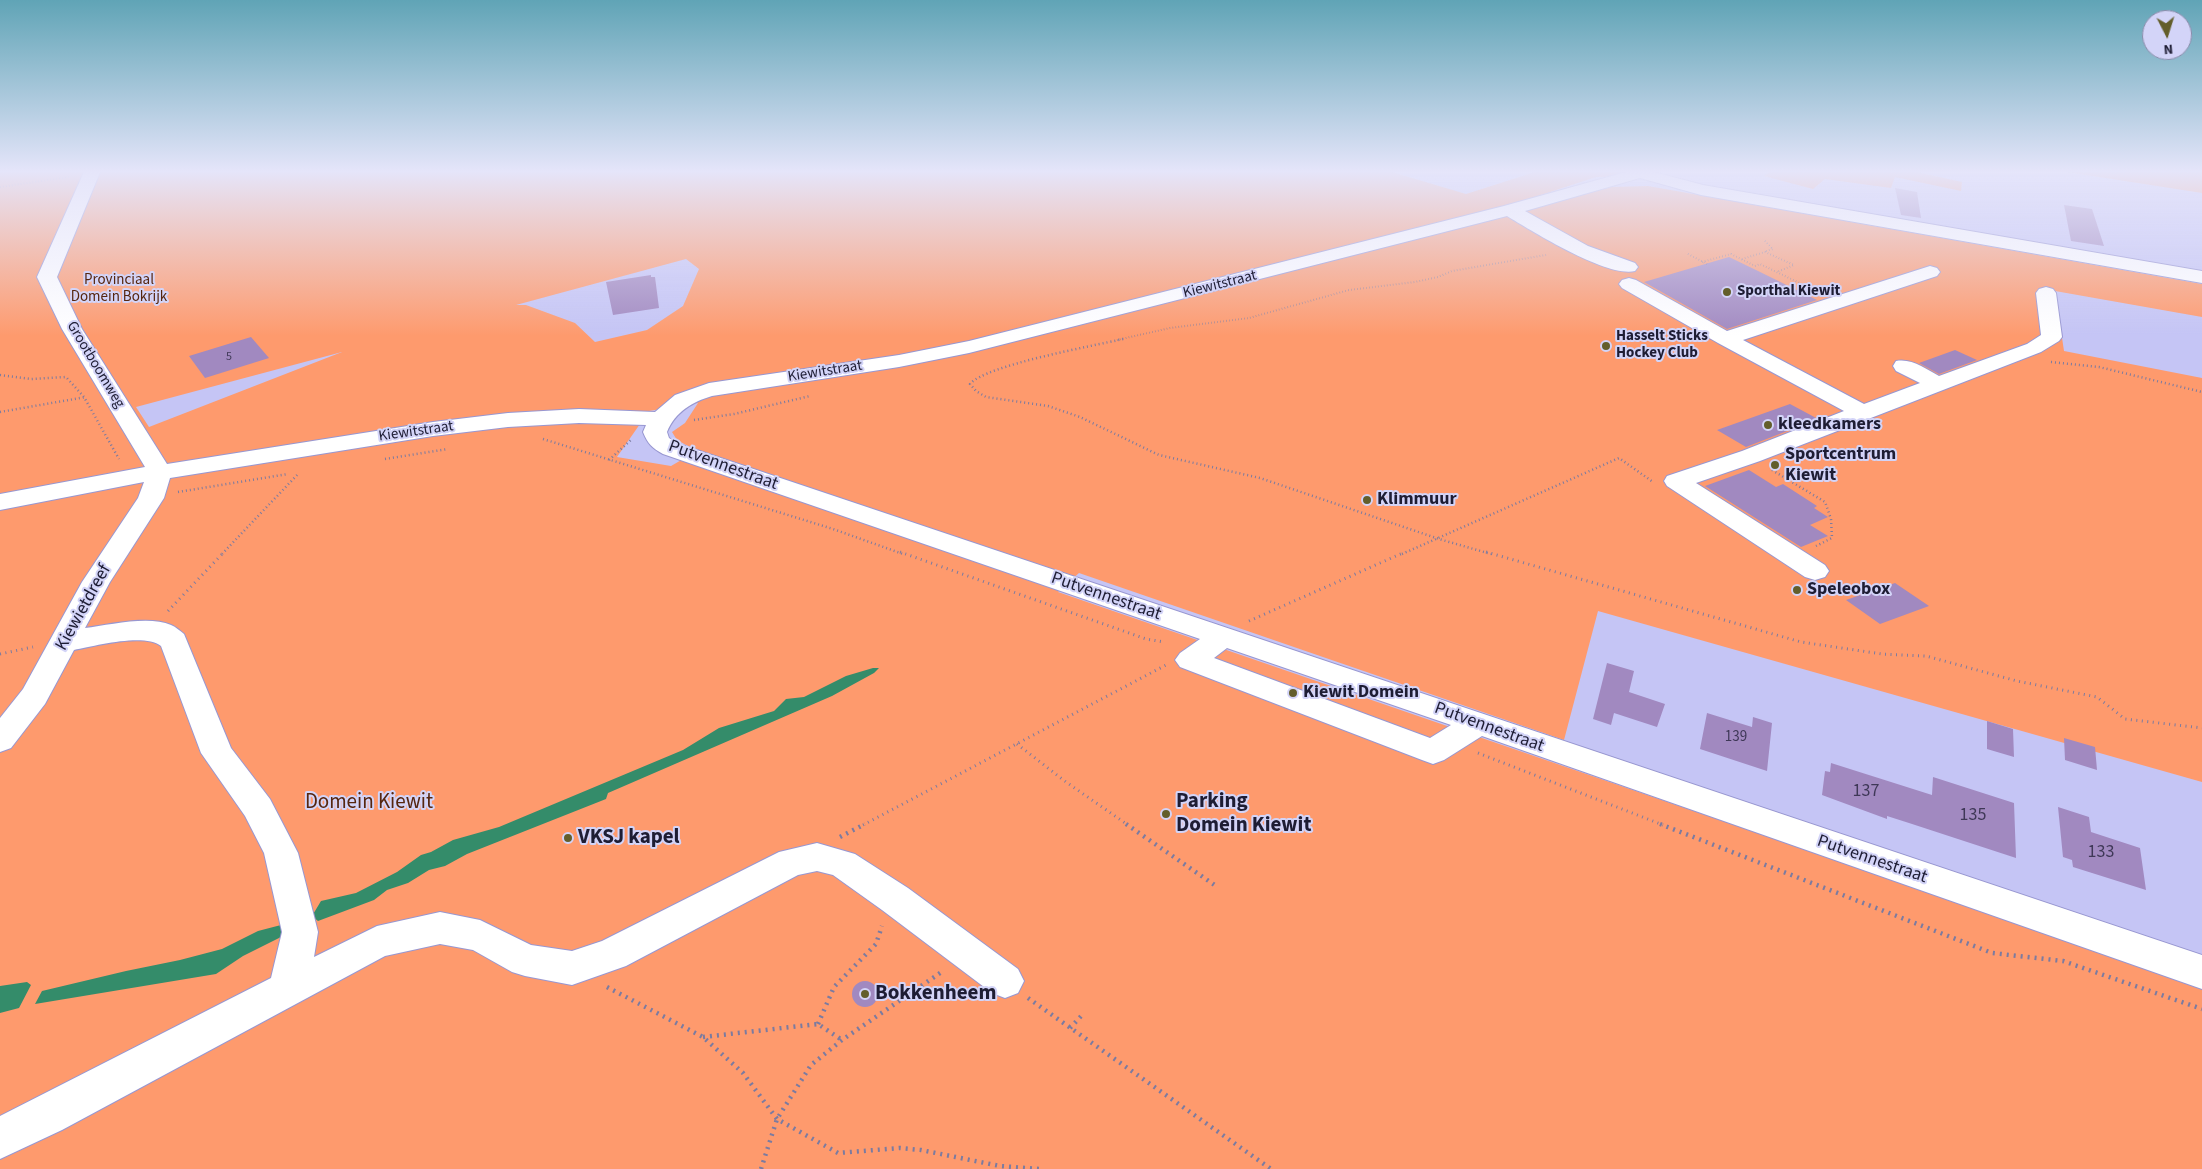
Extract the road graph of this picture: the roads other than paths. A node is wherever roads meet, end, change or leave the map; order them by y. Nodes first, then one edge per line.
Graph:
1 (68, 227) edge
2 (1445, 227) edge
3 (1537, 227) edge
4 (1911, 227) edge
5 (1930, 272) dead end
6 (2202, 277) edge
7 (2046, 293) dead end
8 (1725, 339) junction
9 (1904, 366) dead end
10 (1938, 384) junction
11 (1863, 412) junction
12 (660, 418) junction
13 (160, 472) junction
14 (0, 502) edge
15 (1815, 571) dead end
16 (1220, 636) junction
17 (65, 641) junction
18 (1480, 723) junction
19 (0, 740) edge
20 (2202, 972) edge
21 (1005, 981) road end
22 (288, 990) junction
23 (0, 1138) edge

1 - 13 street, Grootboomweg
2 - 12 street, Kiewitstraat
3 - 8 street
4 - 6 street
5 - 8 street
7 - 10 street
8 - 11 street
9 - 10 street
10 - 11 street
11 - 15 street
12 - 13 street, Kiewitstraat
12 - 16 street, Putvennestraat
13 - 14 street, Kiewitstraat
13 - 17 street, Kiewietdreef
16 - 18 street, Putvennestraat
16 - 18 street
17 - 19 street, Kiewietdreef
17 - 22 street
18 - 20 street, Putvennestraat
21 - 22 street
22 - 23 street

